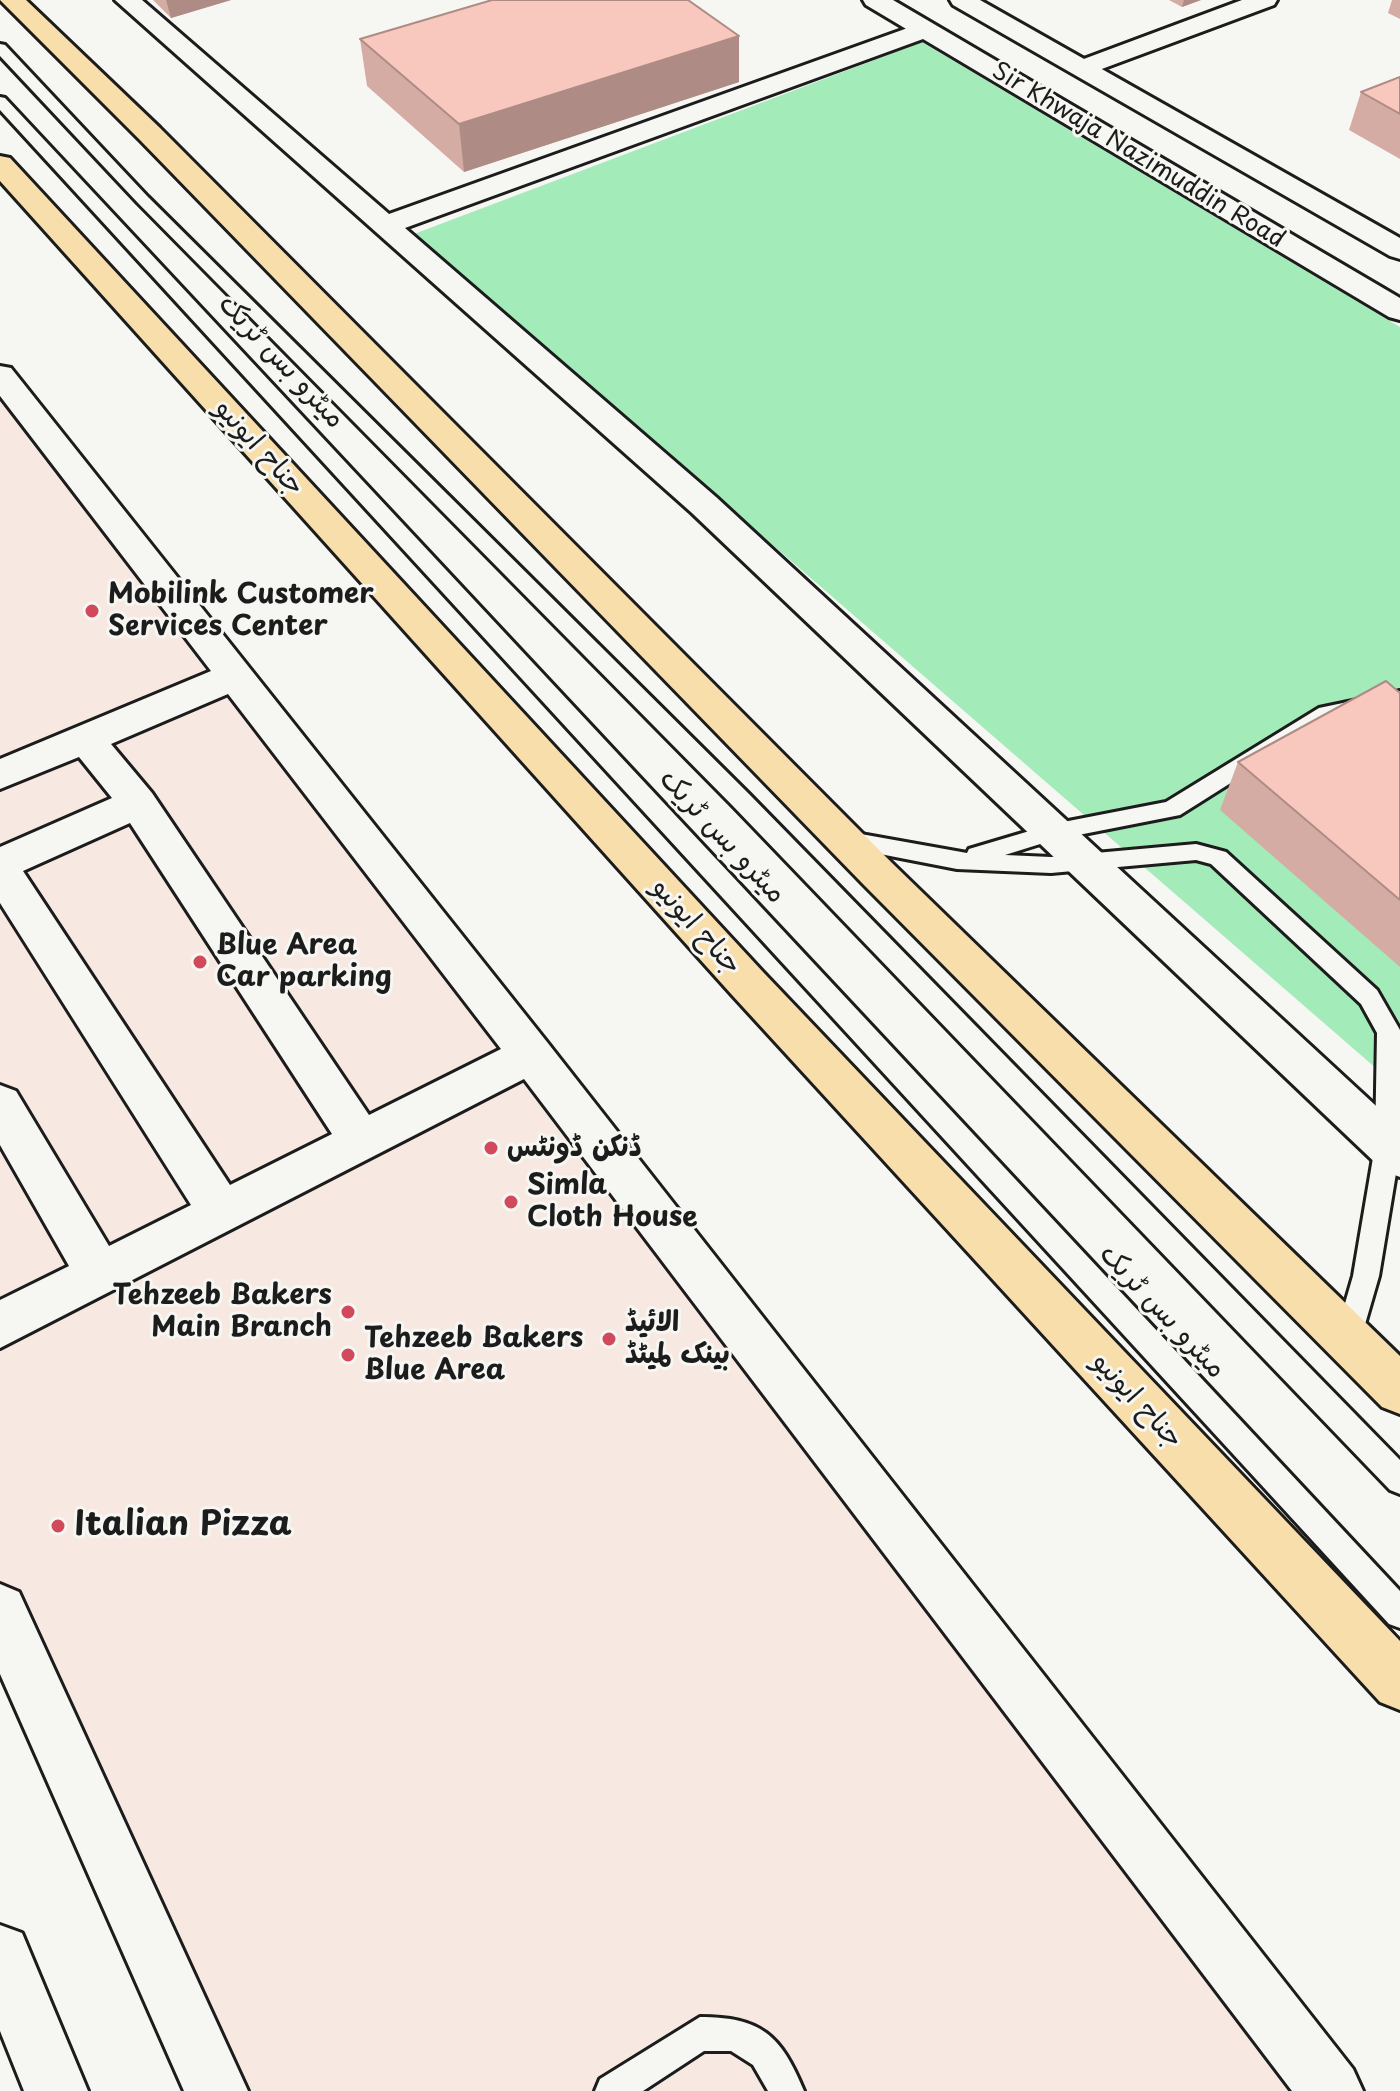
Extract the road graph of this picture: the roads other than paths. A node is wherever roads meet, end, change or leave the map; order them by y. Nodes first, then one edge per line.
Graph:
1 (12, 0) edge
2 (127, 0) edge
3 (875, 0) edge
4 (962, 0) edge
5 (1265, 0) edge
6 (925, 30) junction
7 (0, 48) edge
8 (1082, 68) junction
9 (0, 101) edge
10 (0, 164) edge
11 (385, 225) junction
12 (1400, 250) edge
13 (1400, 311) edge
14 (0, 375) edge
15 (14, 416) edge
16 (235, 676) junction
17 (1400, 698) edge
18 (86, 740) junction
19 (0, 775) edge
20 (138, 803) junction
21 (1053, 832) junction
22 (843, 839) junction
23 (957, 861) junction
24 (1085, 862) junction
25 (0, 866) edge
26 (1394, 1034) edge
27 (531, 1055) junction
28 (0, 1104) edge
29 (361, 1141) junction
30 (1394, 1152) edge
31 (221, 1212) junction
32 (99, 1274) junction
33 (0, 1325) edge
34 (1348, 1338) junction
35 (1400, 1390) edge
36 (1400, 1480) edge
37 (0, 1611) edge
38 (1400, 1613) edge
39 (1400, 1682) edge
40 (0, 1955) edge
41 (56, 2091) edge
42 (216, 2091) edge
43 (612, 2091) edge
44 (787, 2091) edge
45 (1331, 2091) edge

1 - 22 main road
2 - 11 street
3 - 6 street, Sir Khwaja Nazimuddin Road
4 - 8 street, Sir Khwaja Nazimuddin Road
5 - 8 street
6 - 11 street
6 - 13 street, Sir Khwaja Nazimuddin Road
7 - 36 lane, میٹرو بس ٹریک
8 - 12 street, Sir Khwaja Nazimuddin Road
9 - 38 lane, میٹرو بس ٹریک
10 - 39 main road, جناح ایونیو
11 - 21 street
14 - 15 street
15 - 16 street
16 - 18 street
16 - 27 street
17 - 21 lane
18 - 19 street
18 - 20 street
20 - 25 street
20 - 29 street
21 - 23 lane
21 - 24 street
22 - 23 lane
22 - 34 main road
23 - 24 lane
24 - 26 lane
24 - 30 street
25 - 31 street
26 - 30 lane
27 - 29 street
27 - 45 street
28 - 32 street
29 - 31 street
30 - 34 lane
31 - 32 street
32 - 33 street
34 - 35 main road
37 - 42 street
40 - 41 street
43 - 44 lane

